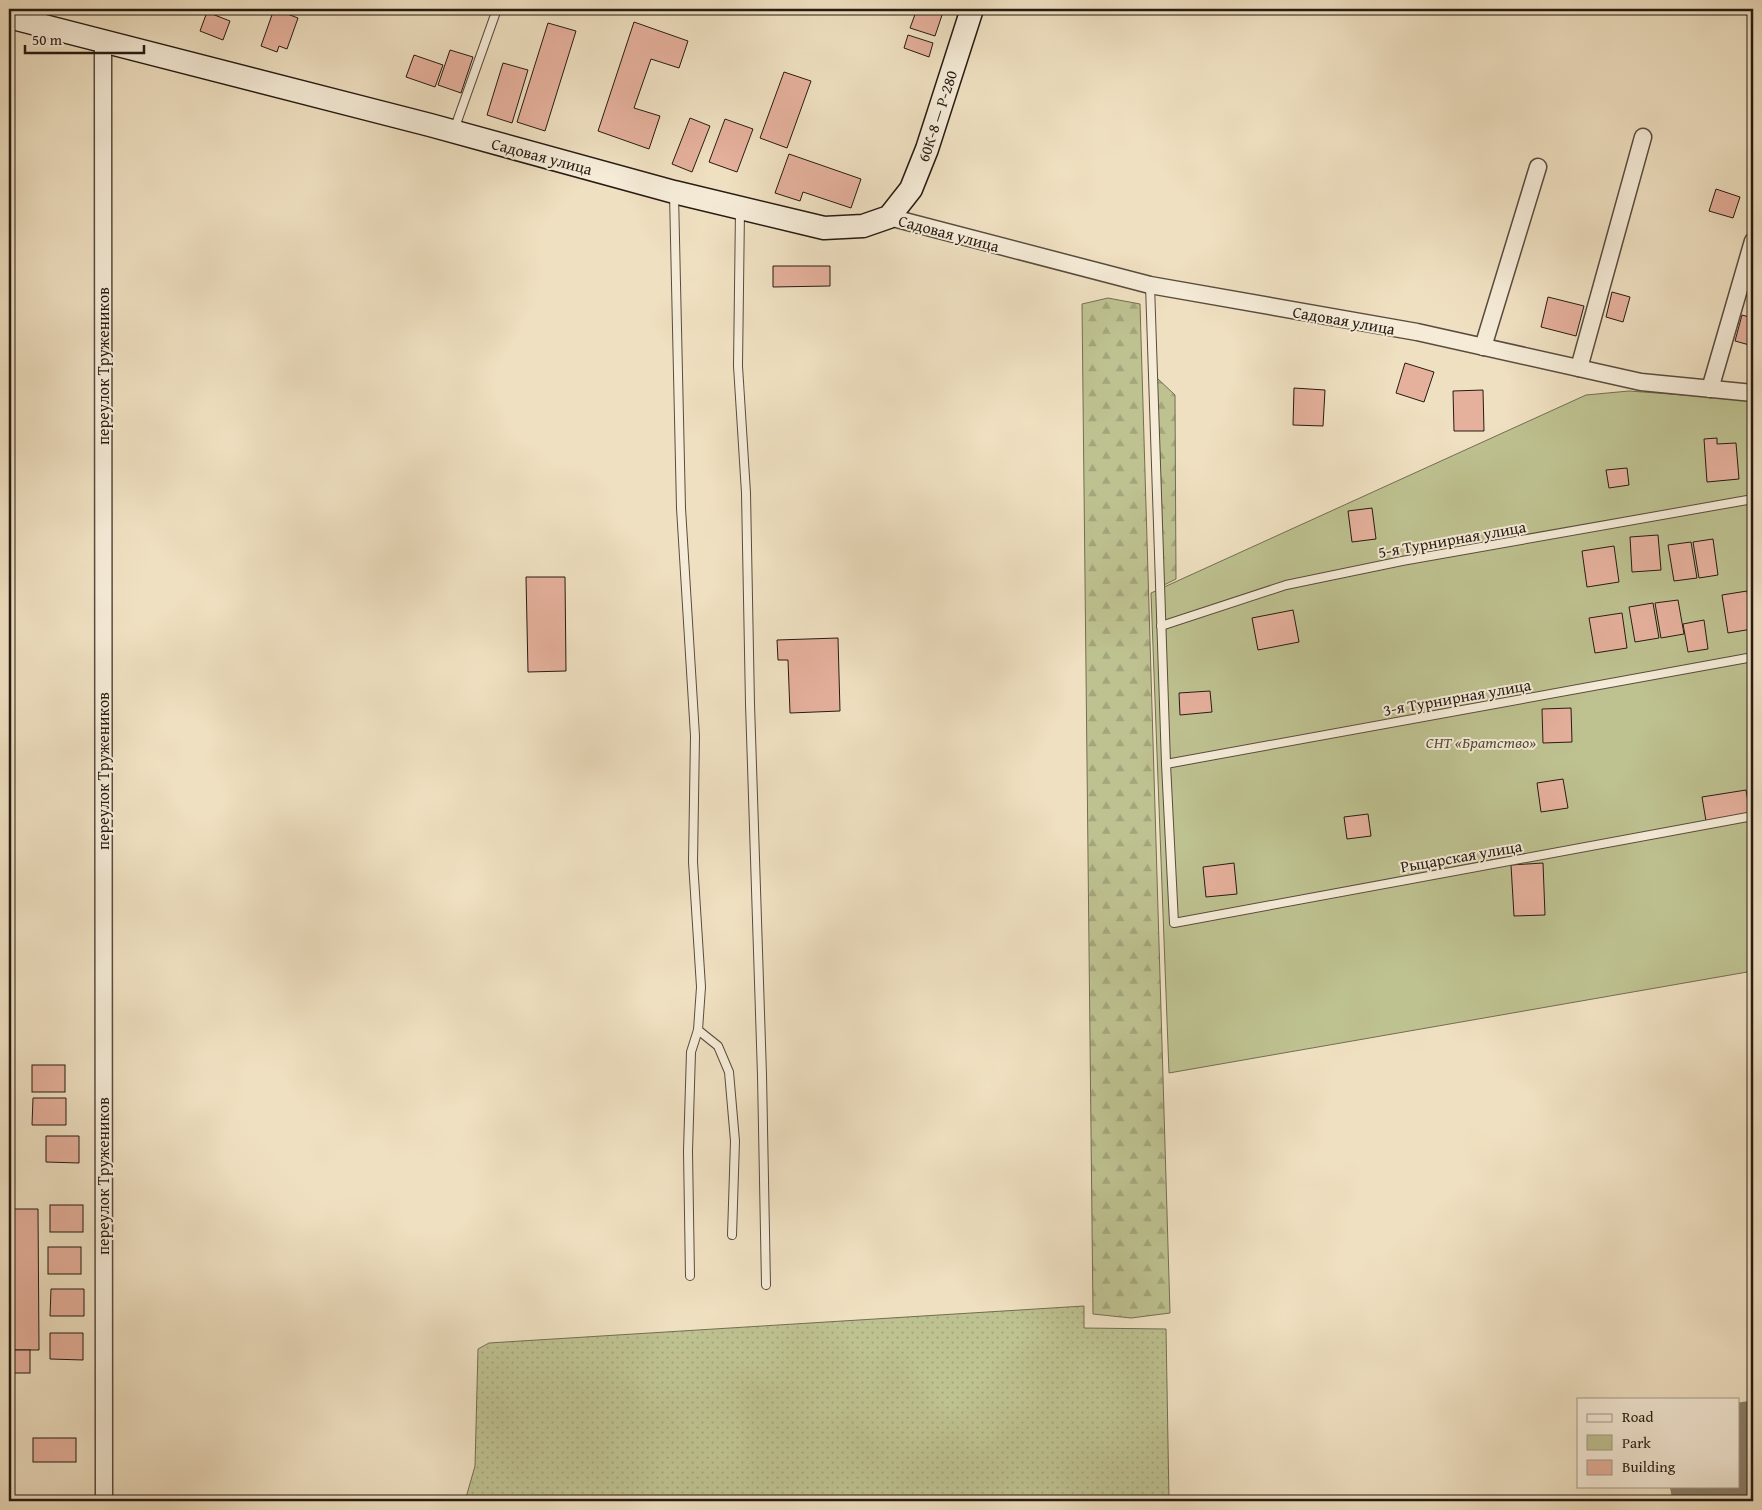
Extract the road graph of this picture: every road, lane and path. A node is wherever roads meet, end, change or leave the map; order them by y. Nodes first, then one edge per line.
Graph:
1 (497, 9) edge
2 (972, 9) edge
3 (9, 17) edge
4 (103, 41) junction
5 (454, 132) junction
6 (1643, 137) dead end
7 (1538, 167) dead end
8 (674, 192) junction
9 (740, 208) junction
10 (889, 217) junction
11 (1753, 242) edge
12 (1150, 285) junction
13 (1483, 347) junction
14 (1579, 368) junction
15 (1710, 388) junction
16 (1753, 393) edge
17 (1753, 499) edge
18 (1161, 626) junction
19 (1753, 657) edge
20 (1166, 764) junction
21 (1753, 816) edge
22 (698, 1030) junction
23 (732, 1236) dead end
24 (690, 1276) dead end
25 (766, 1285) dead end
26 (104, 1501) edge

1 - 5 lane
2 - 10 street, 60К-8 — Р-280
3 - 4 street, Садовая улица
4 - 5 street, Садовая улица
4 - 26 street, переулок Тружеников
5 - 8 street, Садовая улица
6 - 14 street
7 - 13 street
8 - 9 street, Садовая улица
8 - 22 lane
9 - 10 street, Садовая улица
9 - 25 lane
10 - 12 street, Садовая улица
11 - 15 street
12 - 13 street, Садовая улица
12 - 18 lane
13 - 14 street, Садовая улица
14 - 15 street, Садовая улица
15 - 16 street, Садовая улица
17 - 18 lane, 5-я Турнирная улица
18 - 20 lane
19 - 20 lane, 3-я Турнирная улица
20 - 21 lane, Рыцарская улица
22 - 23 lane
22 - 24 lane

